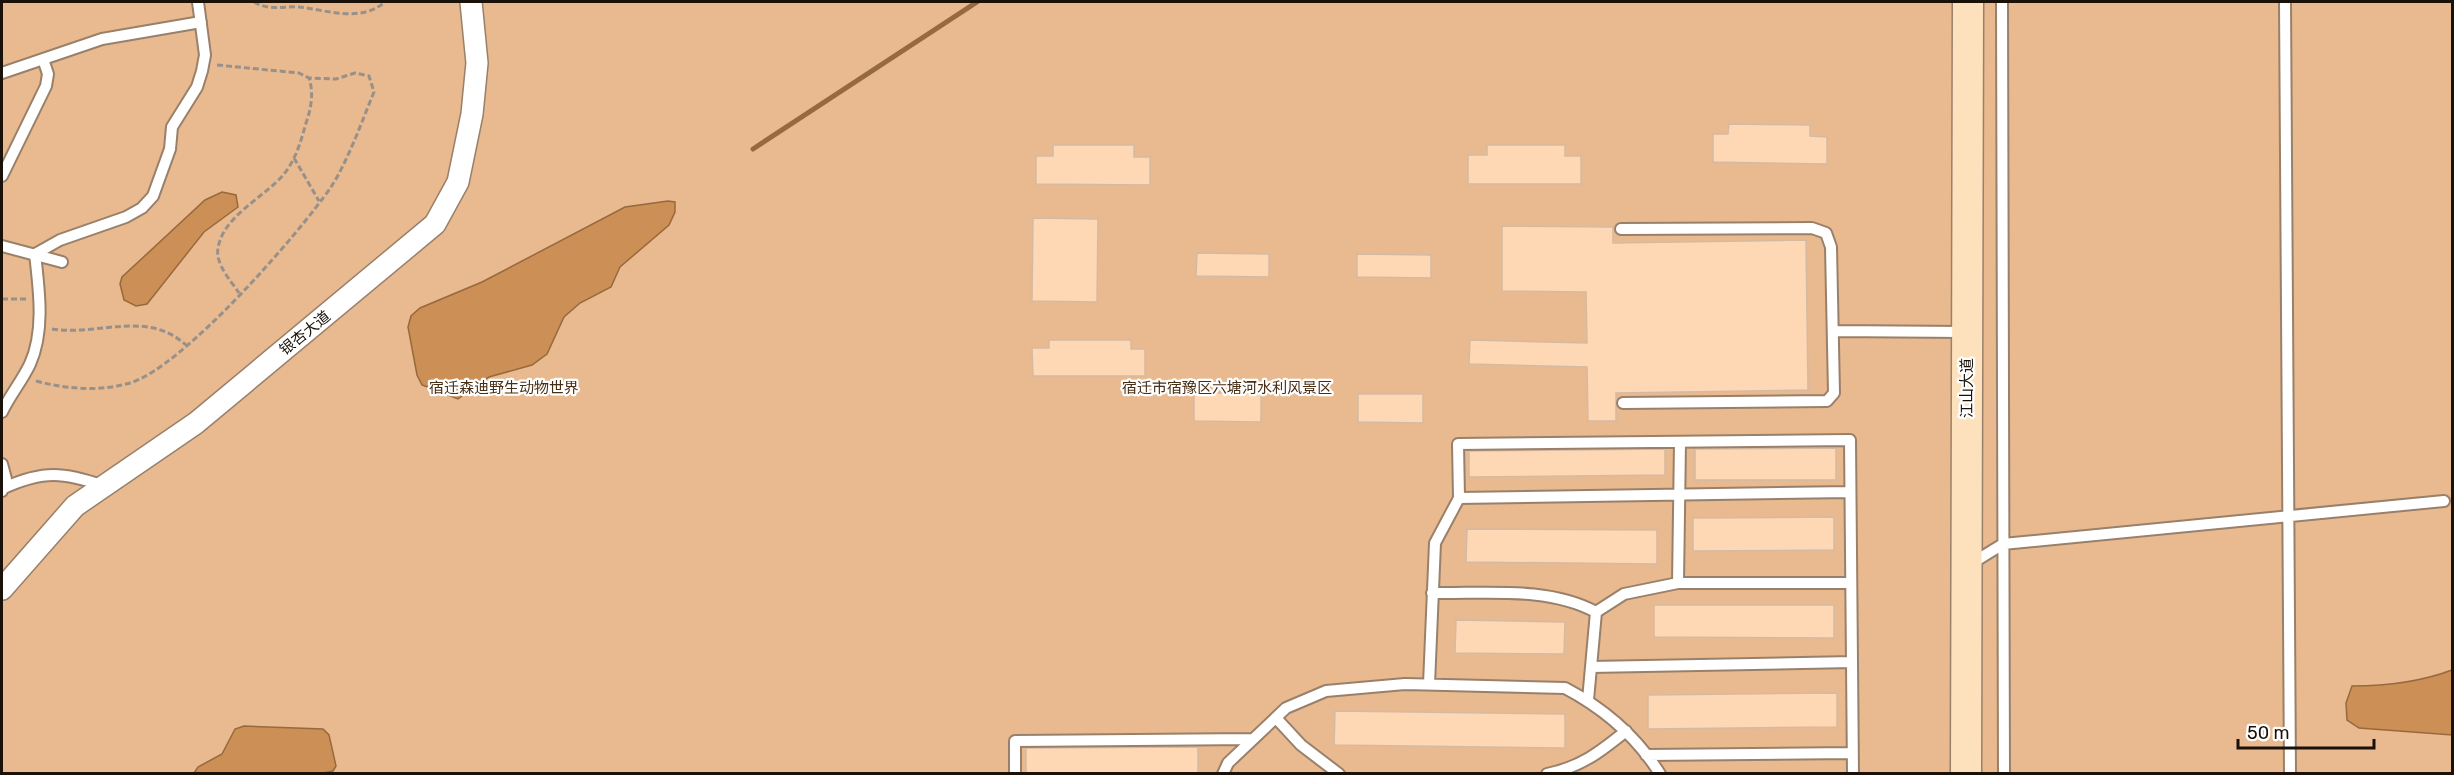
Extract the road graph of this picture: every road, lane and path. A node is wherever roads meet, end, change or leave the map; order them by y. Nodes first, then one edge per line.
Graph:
1 (198, 2) edge
2 (254, 2) edge
3 (306, 2) edge
4 (385, 2) edge
5 (471, 2) edge
6 (1968, 2) edge
7 (2002, 2) edge
8 (2285, 2) edge
9 (306, 8) junction
10 (201, 22) junction
11 (43, 58) junction
12 (204, 64) junction
13 (2, 73) edge
14 (309, 78) junction
15 (294, 158) junction
16 (2, 176) edge
17 (320, 201) junction
18 (1621, 229) dead end
19 (2, 245) edge
20 (35, 254) junction
21 (62, 262) dead end
22 (240, 293) junction
23 (2, 298) edge
24 (39, 299) junction
25 (39, 327) junction
26 (1833, 331) junction
27 (1967, 332) junction
28 (188, 346) junction
29 (22, 378) junction
30 (1623, 403) dead end
31 (2, 412) edge
32 (1680, 442) junction
33 (2, 464) edge
34 (104, 486) junction
35 (3, 489) edge
36 (1850, 492) junction
37 (1679, 495) junction
38 (1459, 498) junction
39 (2444, 501) dead end
40 (2288, 516) junction
41 (2003, 544) junction
42 (1966, 566) junction
43 (1678, 583) junction
44 (1851, 583) junction
45 (2, 589) edge
46 (1432, 592) junction
47 (1596, 612) junction
48 (1852, 662) junction
49 (1591, 667) junction
50 (1429, 684) junction
51 (1588, 700) junction
52 (1276, 718) junction
53 (1626, 731) junction
54 (1252, 740) junction
55 (1852, 753) junction
56 (1646, 755) junction
57 (1015, 774) edge
58 (1223, 774) edge
59 (1339, 774) edge
60 (1547, 774) edge
61 (1660, 774) edge
62 (1852, 774) edge
63 (1966, 774) edge
64 (2004, 774) edge
65 (2290, 774) edge

1 - 10 lane
2 - 9 path
3 - 9 path
4 - 9 path
5 - 34 street, 银杏大道
6 - 27 main road, 江山大道
7 - 41 lane
8 - 40 lane
10 - 11 lane
10 - 12 lane
11 - 13 lane
11 - 16 lane
12 - 14 path
12 - 20 lane
14 - 15 path
14 - 17 path
15 - 17 path
15 - 22 path
17 - 22 path
18 - 26 lane
19 - 20 lane
20 - 21 lane
20 - 24 lane
22 - 28 path
23 - 24 path
24 - 25 lane
25 - 28 path
25 - 29 lane
26 - 27 lane
26 - 30 lane
27 - 42 main road, 江山大道
28 - 29 path
29 - 31 lane
32 - 36 lane
32 - 37 lane
32 - 38 lane
33 - 35 lane
34 - 35 lane
34 - 45 street, 银杏大道
36 - 37 lane
36 - 44 lane
37 - 38 lane
37 - 43 lane
38 - 46 lane
39 - 40 lane
40 - 41 lane
40 - 65 lane
41 - 42 lane
41 - 64 lane
42 - 63 main road, 江山大道
43 - 44 lane
43 - 47 lane
44 - 48 lane
46 - 47 lane
46 - 50 lane
47 - 49 lane
48 - 49 lane
48 - 55 lane
49 - 51 lane
50 - 51 lane
50 - 52 lane
51 - 53 lane
52 - 54 lane
52 - 59 lane
53 - 56 lane
53 - 60 lane
54 - 57 lane
54 - 58 lane
55 - 56 lane
55 - 62 lane
56 - 61 lane

